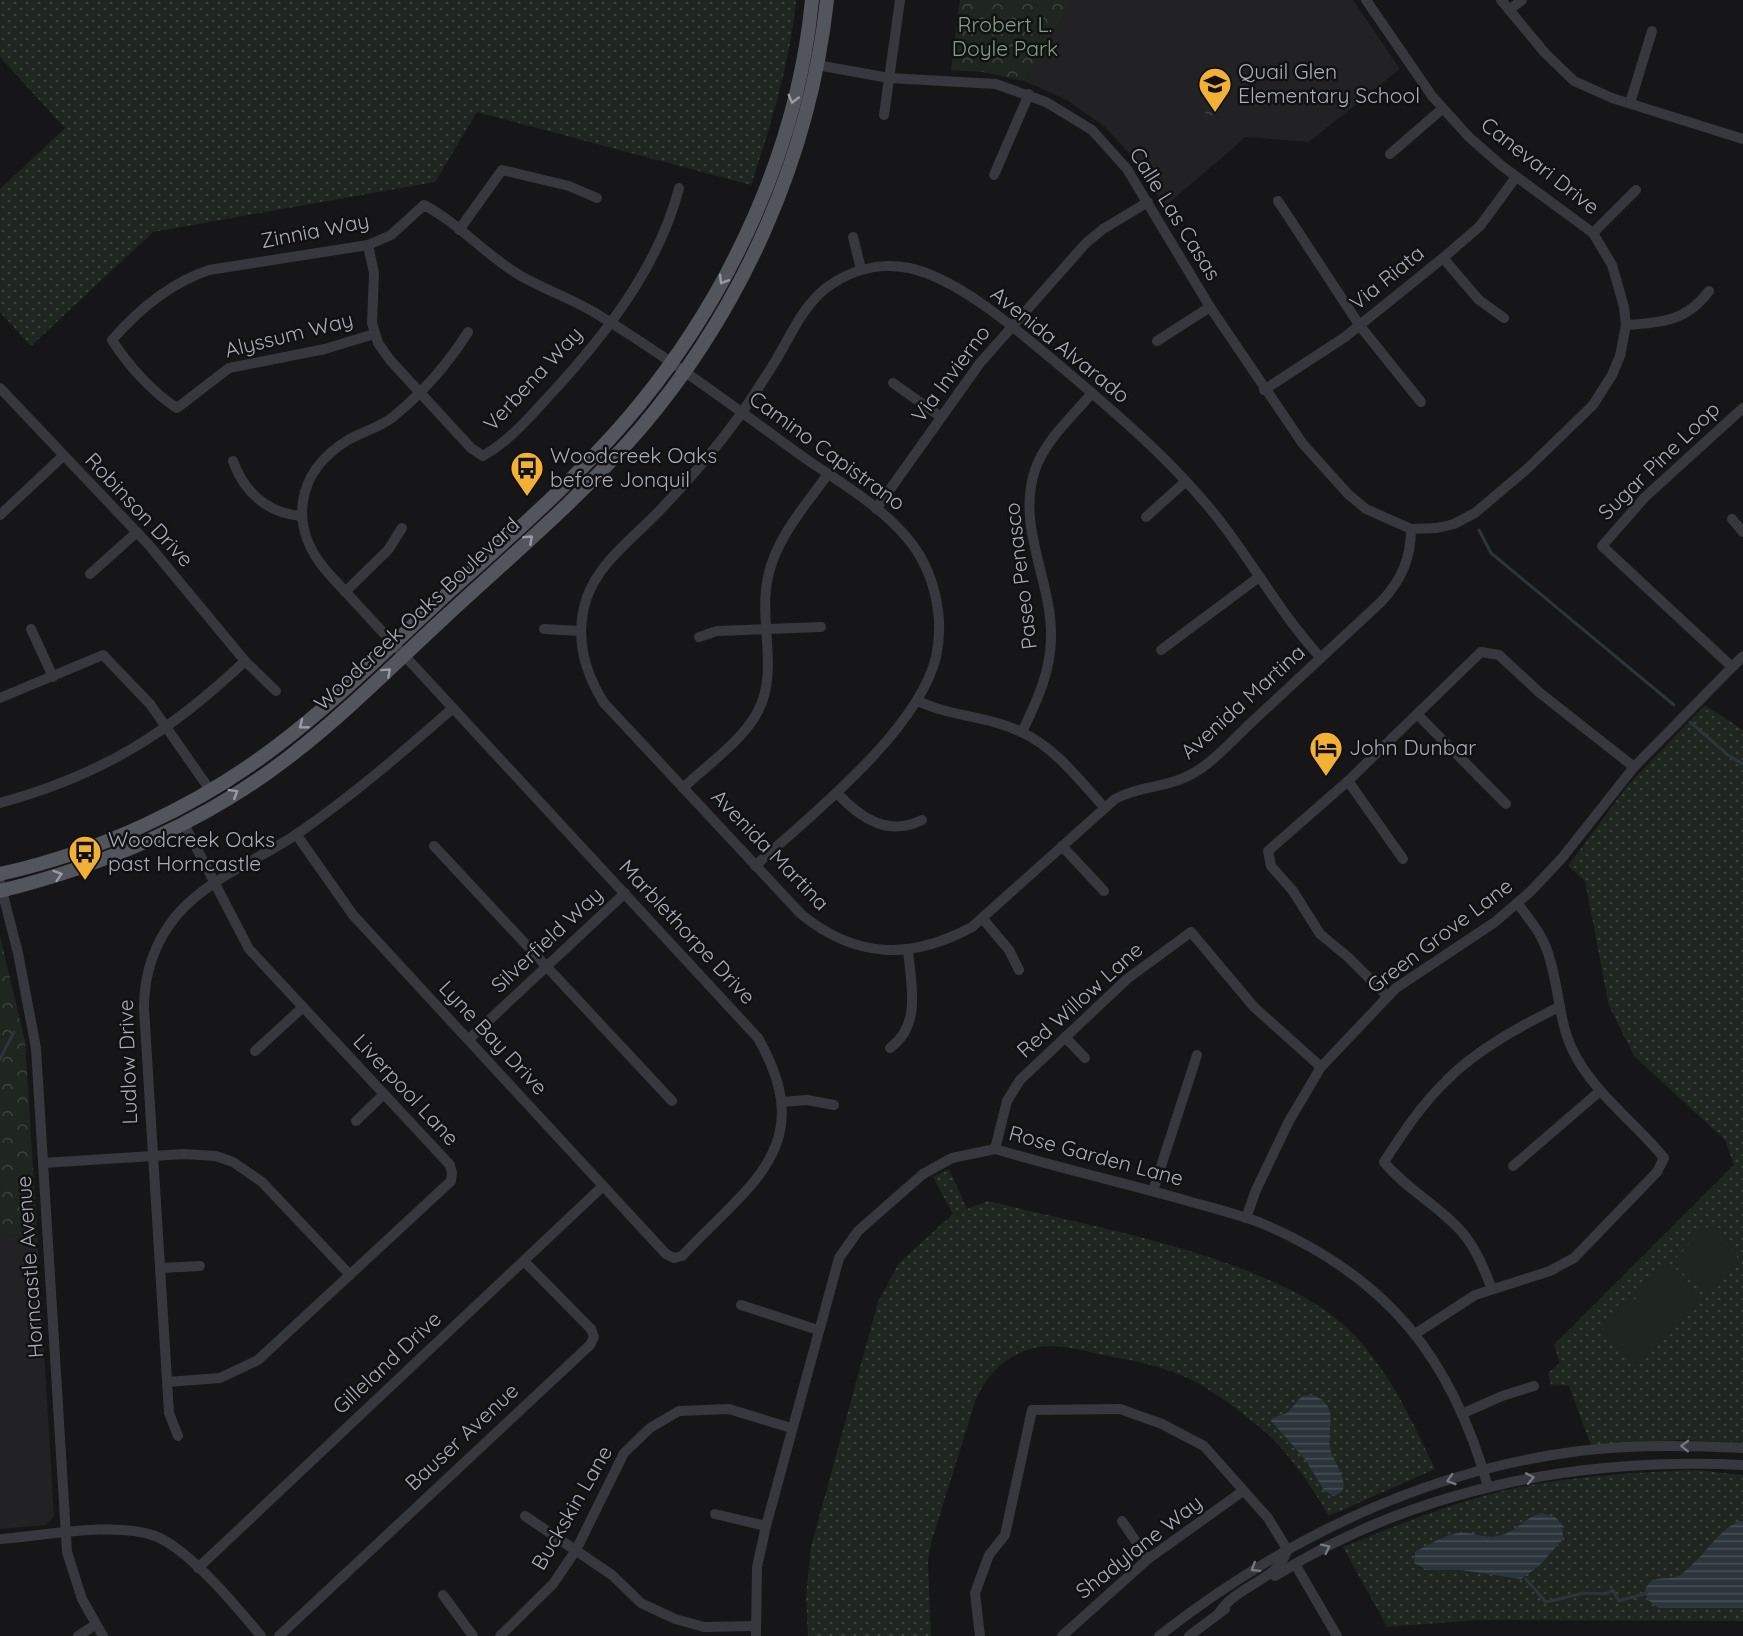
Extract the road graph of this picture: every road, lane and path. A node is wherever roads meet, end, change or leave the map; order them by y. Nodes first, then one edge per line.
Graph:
1 (812, 0) edge
2 (827, 0) edge
3 (900, 0) edge
4 (1366, 0) edge
5 (1501, 0) edge
6 (1522, 0) edge
7 (1509, 10) junction
8 (1652, 31) dead end
9 (802, 62) junction
10 (817, 65) junction
11 (889, 78) junction
12 (1029, 94) junction
13 (1630, 103) junction
14 (1442, 109) junction
15 (884, 115) dead end
16 (1742, 136) edge
17 (1390, 154) dead end
18 (994, 175) dead end
19 (1516, 177) junction
20 (679, 188) dead end
21 (1636, 190) dead end
22 (597, 198) dead end
23 (1278, 201) dead end
24 (1148, 202) junction
25 (459, 230) junction
26 (1593, 233) junction
27 (853, 237) dead end
28 (368, 245) junction
29 (1443, 258) junction
30 (861, 269) junction
31 (1709, 291) dead end
32 (1210, 307) junction
33 (1504, 318) dead end
34 (610, 322) junction
35 (1626, 325) junction
36 (1360, 326) junction
37 (1012, 327) junction
38 (468, 332) dead end
39 (374, 334) junction
40 (112, 340) joint
41 (1157, 341) dead end
42 (670, 362) junction
43 (684, 372) junction
44 (893, 383) dead end
45 (0, 388) edge
46 (1264, 390) junction
47 (419, 391) junction
48 (1092, 393) junction
49 (1421, 402) dead end
50 (1743, 408) edge
51 (742, 412) junction
52 (941, 417) junction
53 (63, 456) junction
54 (233, 461) dead end
55 (828, 474) junction
56 (1185, 482) junction
57 (876, 509) junction
58 (0, 515) edge
59 (301, 516) junction
60 (1146, 517) dead end
61 (1732, 519) dead end
62 (402, 528) dead end
63 (1411, 530) junction
64 (137, 532) junction
65 (1743, 532) edge
66 (90, 574) dead end
67 (1259, 577) junction
68 (345, 592) junction
69 (821, 627) dead end
70 (764, 628) junction
71 (31, 629) dead end
72 (544, 629) dead end
73 (580, 631) junction
74 (699, 637) dead end
75 (394, 644) junction
76 (1161, 650) dead end
77 (405, 656) junction
78 (1743, 656) edge
79 (1321, 658) junction
80 (245, 661) junction
81 (1731, 666) junction
82 (53, 677) junction
83 (276, 691) dead end
84 (0, 698) edge
85 (918, 701) junction
86 (453, 708) junction
87 (1417, 714) junction
88 (168, 728) junction
89 (1022, 732) junction
90 (1634, 767) junction
91 (1348, 781) junction
92 (682, 788) junction
93 (210, 790) junction
94 (837, 793) junction
95 (0, 803) edge
96 (1506, 804) dead end
97 (1104, 807) junction
98 (922, 820) dead end
99 (184, 824) junction
100 (297, 834) junction
101 (434, 846) dead end
102 (1062, 846) junction
103 (1403, 859) dead end
104 (756, 866) junction
105 (0, 874) edge
106 (213, 884) junction
107 (1, 888) edge
108 (1104, 891) dead end
109 (625, 893) junction
110 (1518, 904) junction
111 (983, 919) junction
112 (908, 950) junction
113 (547, 967) junction
114 (1019, 970) dead end
115 (1387, 996) junction
116 (1559, 1007) junction
117 (302, 1008) junction
118 (1065, 1036) junction
119 (469, 1040) junction
120 (890, 1048) dead end
121 (255, 1051) dead end
122 (1197, 1054) dead end
123 (1085, 1058) dead end
124 (1321, 1067) junction
125 (1600, 1091) junction
126 (383, 1095) junction
127 (672, 1101) dead end
128 (782, 1102) junction
129 (834, 1105) dead end
130 (356, 1121) dead end
131 (995, 1149) junction
132 (153, 1155) junction
133 (43, 1163) junction
134 (1513, 1166) dead end
135 (603, 1186) junction
136 (1153, 1191) junction
137 (1246, 1218) junction
138 (674, 1258) joint
139 (524, 1261) junction
140 (200, 1266) dead end
141 (160, 1268) junction
142 (350, 1275) junction
143 (1492, 1289) junction
144 (741, 1305) dead end
145 (818, 1330) junction
146 (1415, 1334) junction
147 (167, 1382) junction
148 (1534, 1386) dead end
149 (1464, 1413) junction
150 (791, 1428) junction
151 (178, 1436) dead end
152 (1743, 1448) edge
153 (1743, 1465) edge
154 (1484, 1470) junction
155 (1488, 1487) junction
156 (1242, 1491) junction
157 (715, 1514) dead end
158 (525, 1516) dead end
159 (1122, 1521) dead end
160 (766, 1526) junction
161 (66, 1534) junction
162 (0, 1539) edge
163 (1287, 1549) junction
164 (576, 1550) junction
165 (1148, 1559) junction
166 (1295, 1564) junction
167 (198, 1569) junction
168 (443, 1595) dead end
169 (1219, 1613) junction
170 (95, 1625) junction
171 (755, 1631) edge
172 (78, 1636) edge
173 (103, 1636) edge
174 (261, 1636) edge
175 (279, 1636) edge
176 (473, 1636) edge
177 (500, 1636) edge
178 (981, 1636) edge
179 (1062, 1636) edge
180 (1160, 1636) edge
181 (1189, 1636) edge
182 (1337, 1636) edge

1 - 9 main road, Woodcreek Oaks Boulevard
2 - 10 main road, Woodcreek Oaks Boulevard
3 - 11 street
4 - 14 street, Canevari Drive
5 - 7 street
6 - 7 street
7 - 13 street
8 - 13 street
9 - 10 main road
9 -> 42 main road, Woodcreek Oaks Boulevard
10 - 11 street, Calle Las Casas
10 - 43 main road, Woodcreek Oaks Boulevard
11 - 12 street, Calle Las Casas
11 - 15 street
12 - 18 street
12 - 24 street, Calle Las Casas
13 - 16 street
14 - 17 street
14 - 19 street, Canevari Drive
19 - 26 street, Canevari Drive
19 - 29 street, Via Riata
20 - 34 street
21 - 26 street
22 - 25 street
23 - 36 street
24 - 32 street, Calle Las Casas
24 - 37 street, Via Invierno
25 - 28 street, Zinnia Way
25 - 34 street, Zinnia Way
26 - 35 street, Canevari Drive
27 - 30 street
28 - 39 street, Verbena Way
28 - 40 street, Zinnia Way
29 - 33 street
29 - 36 street, Via Riata
30 - 37 street, Avenida Alvarado
30 - 51 street, Avenida Alvarado
31 - 35 street
32 - 41 street
32 - 46 street, Calle Las Casas
34 - 42 street, Zinnia Way
34 - 47 street, Verbena Way
35 - 63 street, Canevari Drive
36 - 46 street, Via Riata
36 - 49 street
37 - 48 street, Avenida Alvarado
37 - 52 street, Via Invierno
38 - 47 street
39 - 40 street, Alyssum Way
39 - 47 street, Verbena Way
42 - 43 street, Camino Capistrano
42 - 75 main road, Woodcreek Oaks Boulevard
43 - 51 street, Camino Capistrano
77 -> 43 main road, Woodcreek Oaks Boulevard
44 - 52 street
45 - 53 street, Robinson Drive
46 - 63 street, Calle Las Casas
47 - 59 street
48 - 56 street, Avenida Alvarado
48 - 89 street, Paseo Penasco
50 - 81 street, Sugar Pine Loop
51 - 55 street, Camino Capistrano
51 - 73 street, Avenida Martina
52 - 57 street, Via Invierno
53 - 58 street
53 - 64 street, Robinson Drive
54 - 59 street
55 - 57 street, Camino Capistrano
55 - 70 street
56 - 60 street
56 - 67 street, Avenida Alvarado
57 - 85 street, Camino Capistrano
59 - 68 street, Marblethorpe Drive
61 - 65 street
62 - 68 street
63 - 79 street, Avenida Martina
64 - 66 street
64 - 80 street, Robinson Drive
67 - 76 street
67 - 79 street, Avenida Alvarado
68 - 75 street, Marblethorpe Drive
69 - 70 street
70 - 74 street
70 - 92 street
71 - 82 street
72 - 73 street
73 - 92 street, Avenida Martina
75 - 77 street, Marblethorpe Drive
75 -> 93 main road, Woodcreek Oaks Boulevard
77 - 86 street, Marblethorpe Drive
99 -> 77 main road, Woodcreek Oaks Boulevard
78 - 81 street, Green Grove Lane
79 - 97 street, Avenida Martina
80 - 83 street, Robinson Drive
80 - 88 street
81 - 90 street, Green Grove Lane
82 - 84 street
82 - 88 street
85 - 89 street
85 - 94 street, Camino Capistrano
86 - 100 street, Ludlow Drive
86 - 109 street, Marblethorpe Drive
87 - 90 street
87 - 91 street
87 - 96 street
88 - 93 street
88 - 95 street
89 - 97 street
90 - 110 street, Green Grove Lane
91 - 103 street
91 - 115 street
92 - 104 street, Avenida Martina
93 - 105 main road, Woodcreek Oaks Boulevard
94 - 98 street
94 - 104 street, Camino Capistrano
97 - 102 street, Avenida Martina
99 - 106 street, Liverpool Lane
107 -> 99 main road, Woodcreek Oaks Boulevard
100 - 106 street, Ludlow Drive
100 - 119 street, Lyne Bay Drive
101 - 113 street
102 - 108 street
102 - 111 street, Avenida Martina
104 - 112 street, Avenida Martina
106 - 117 street, Liverpool Lane
106 - 132 street, Ludlow Drive
107 - 133 street, Horncastle Avenue
109 - 113 street, Silverfield Way
109 - 128 street, Marblethorpe Drive
110 - 115 street, Green Grove Lane
110 - 116 street
111 - 112 street, Avenida Martina
111 - 114 street
112 - 120 street
113 - 119 street, Silverfield Way
113 - 127 street
115 - 124 street, Green Grove Lane
116 - 125 street
116 - 143 street
117 - 121 street
117 - 126 street, Liverpool Lane
118 - 123 street
118 - 124 street, Red Willow Lane
118 - 131 street, Red Willow Lane
119 - 135 street, Lyne Bay Drive
122 - 136 street
124 - 137 street, Green Grove Lane
125 - 134 street
125 - 143 street
126 - 130 street
126 - 142 street, Liverpool Lane
128 - 129 street
128 - 138 street, Marblethorpe Drive
131 - 136 street, Rose Garden Lane
131 - 145 street, Rose Garden Lane
132 - 133 street
132 - 141 street, Ludlow Drive
132 - 142 street
133 - 161 street, Horncastle Avenue
135 - 138 street, Lyne Bay Drive
135 - 139 street, Gilleland Drive
136 - 137 street, Rose Garden Lane
137 - 146 street, Rose Garden Lane
139 - 167 street, Gilleland Drive
139 - 175 street, Bauser Avenue
140 - 141 street
141 - 147 street, Ludlow Drive
142 - 147 street, Liverpool Lane
143 - 146 street
144 - 145 street
145 - 150 street, Rose Garden Lane
146 - 149 street, Rose Garden Lane
147 - 151 street, Ludlow Drive
148 - 149 street
149 - 154 street, Rose Garden Lane
150 - 160 street, Rose Garden Lane
150 - 164 street, Buckskin Lane
152 -> 154 street
155 -> 153 street
154 - 155 street, Rose Garden Lane
154 -> 163 street
166 -> 155 street
156 - 163 street
156 - 165 street, Shadylane Way
156 - 178 street
157 - 160 street
158 - 164 street
159 - 165 street
160 - 171 street, Rose Garden Lane
161 - 162 street
161 - 167 street
161 - 170 street, Horncastle Avenue
163 - 169 street
163 -> 180 street
164 - 171 street
164 - 177 street, Buckskin Lane
165 - 179 street, Shadylane Way
166 - 169 street
166 - 182 street
167 - 174 street
168 - 176 street
169 - 181 street
170 - 172 street
170 - 173 street, Horncastle Avenue

